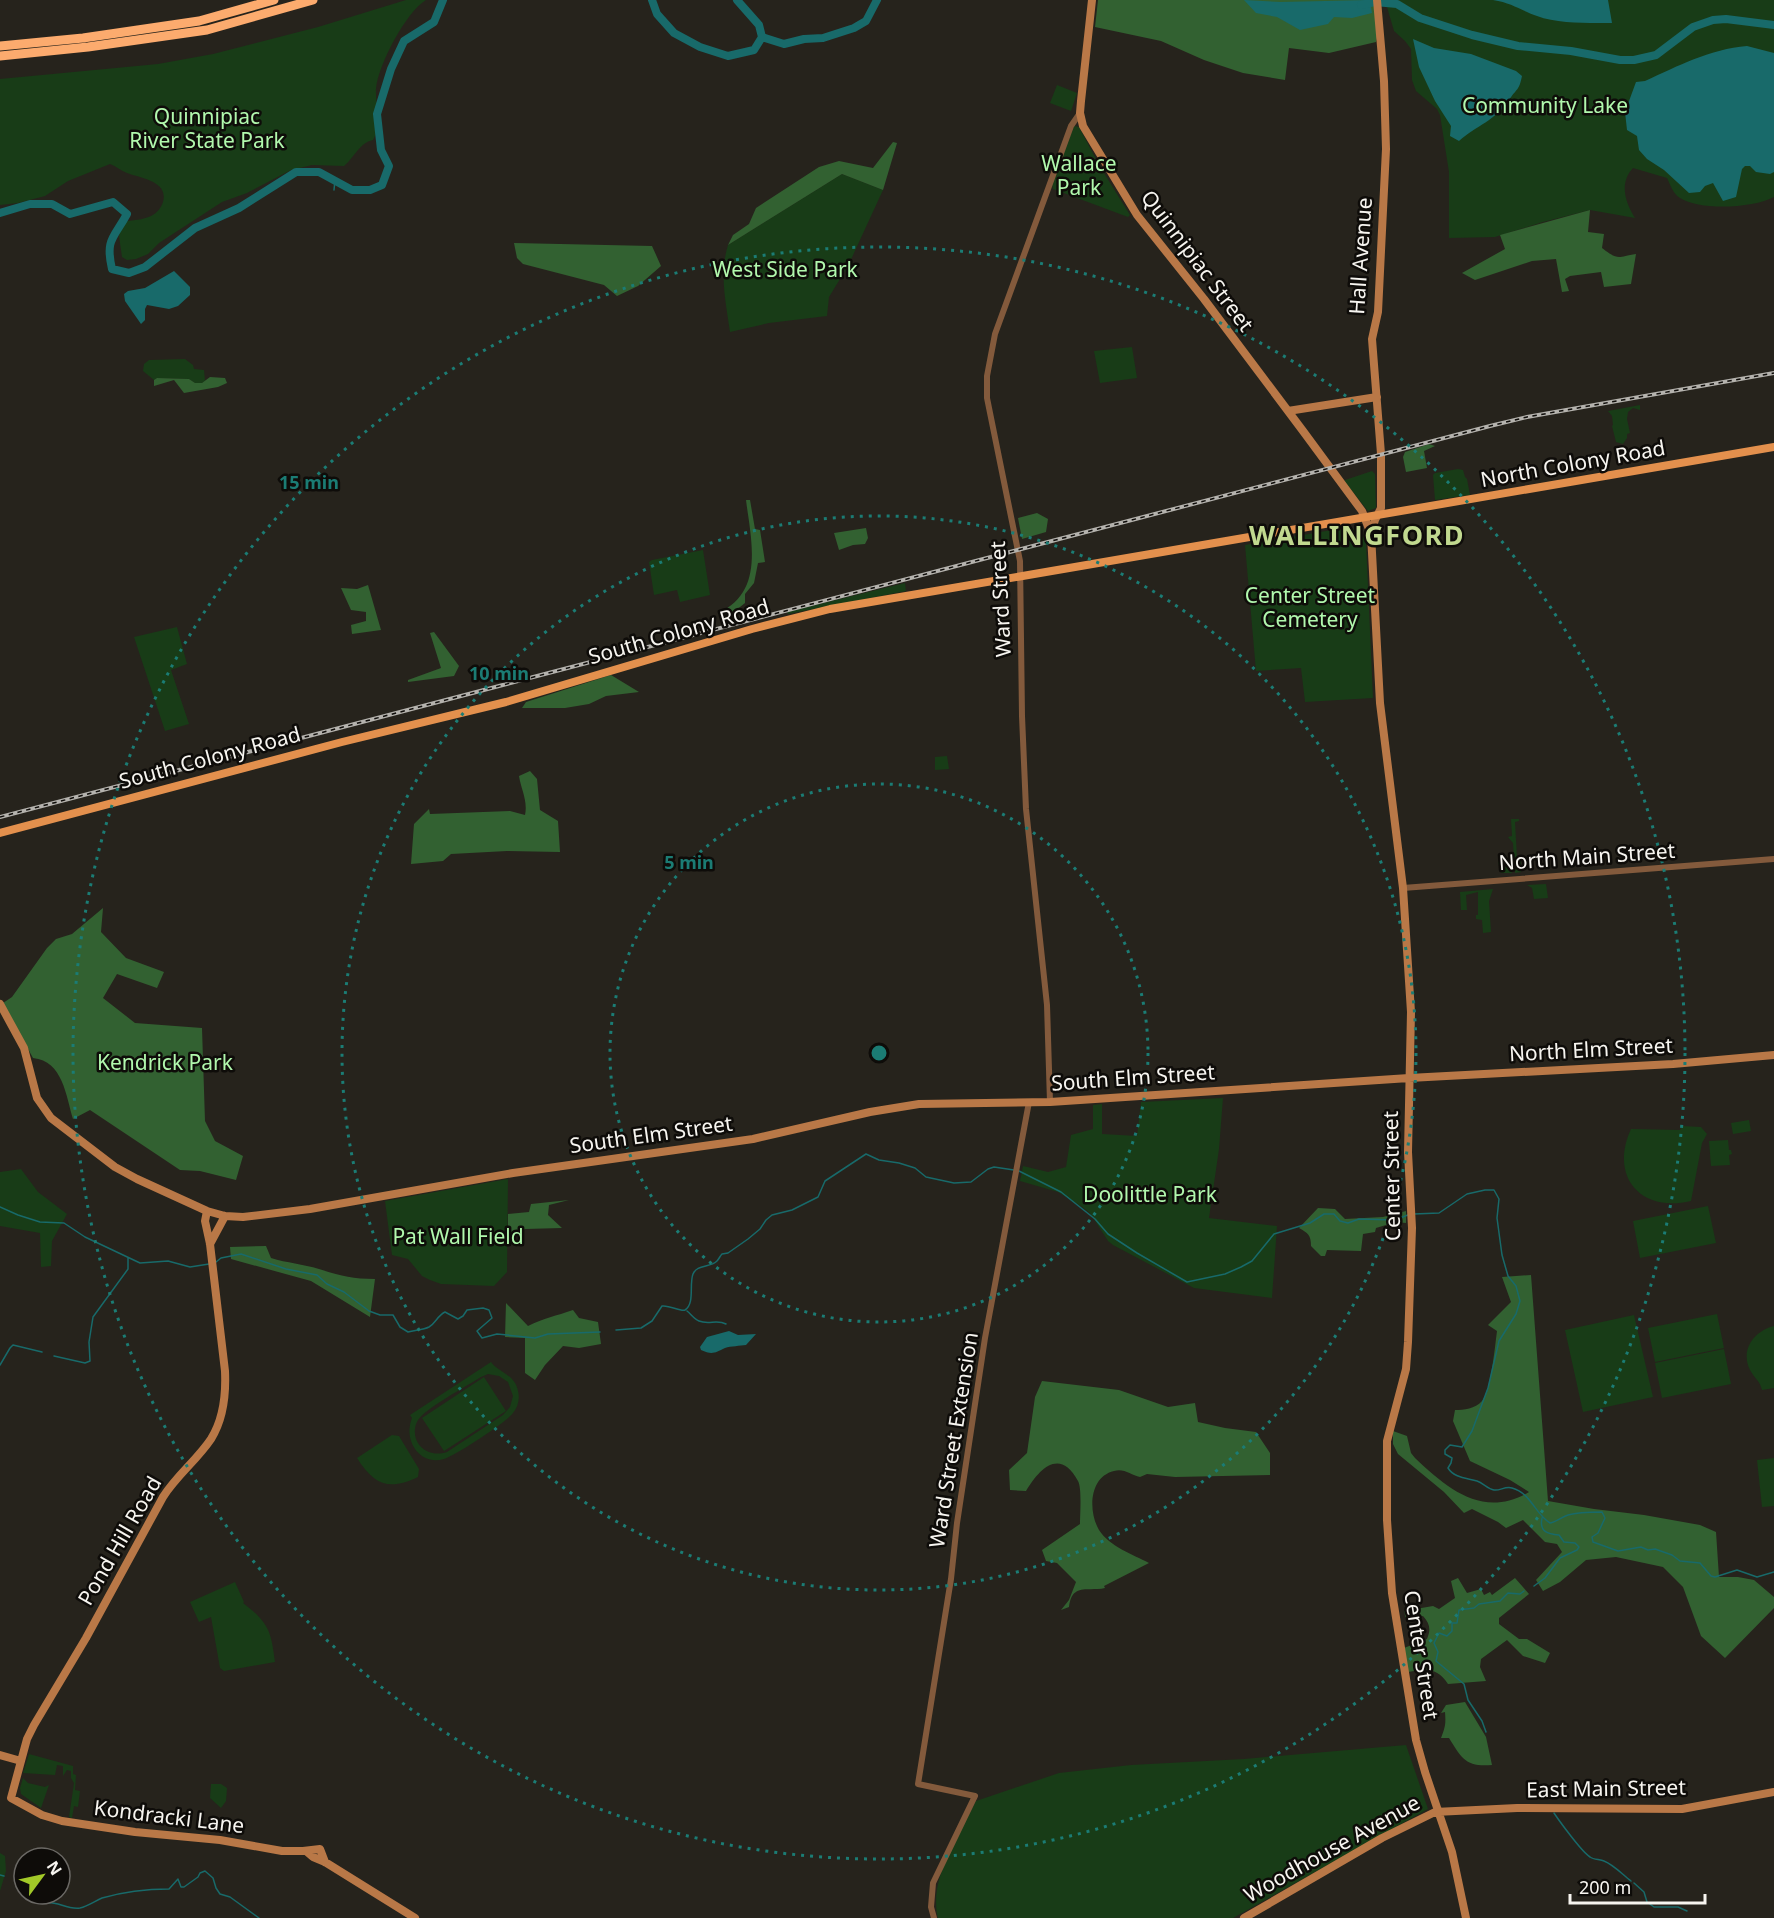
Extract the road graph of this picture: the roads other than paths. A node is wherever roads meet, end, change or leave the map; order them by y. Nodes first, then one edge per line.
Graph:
1 (274, 0) edge
2 (313, 0) edge
3 (1092, 0) edge
4 (1377, 0) edge
5 (0, 46) edge
6 (0, 56) edge
7 (1080, 113) junction
8 (1377, 396) junction
9 (1288, 411) junction
10 (1774, 447) edge
11 (1378, 514) junction
12 (1364, 517) junction
13 (1371, 534) junction
14 (1021, 577) junction
15 (0, 833) edge
16 (1774, 859) edge
17 (1403, 888) junction
18 (0, 1004) edge
19 (1774, 1055) edge
20 (1409, 1078) junction
21 (1029, 1102) junction
22 (1050, 1102) junction
23 (207, 1210) junction
24 (225, 1216) junction
25 (210, 1244) junction
26 (0, 1755) edge
27 (21, 1761) junction
28 (1774, 1792) edge
29 (11, 1798) joint
30 (1438, 1811) junction
31 (306, 1851) junction
32 (325, 1862) junction
33 (415, 1918) edge
34 (934, 1918) edge
35 (1245, 1918) edge
36 (1466, 1918) edge

1 - 5 highway
2 - 6 highway
3 - 7 main road, Quinnipiac Street
4 - 8 main road, Hall Avenue
7 - 9 main road, Quinnipiac Street
7 - 14 street, Ward Street
8 - 9 main road
8 - 11 main road, Hall Avenue
9 - 12 main road, Quinnipiac Street
10 - 11 main road, North Colony Road
11 - 12 main road, South Colony Road
11 - 13 main road, Center Street
12 - 13 main road, Center Street
12 - 14 main road, South Colony Road
13 - 17 main road, Center Street
14 - 15 main road, South Colony Road
14 - 22 street, Ward Street
16 - 17 street, North Main Street
17 - 20 main road, Center Street
18 - 23 main road, South Elm Street
19 - 20 main road, North Elm Street
20 - 22 main road, South Elm Street
20 - 30 main road, Center Street
21 - 22 main road, South Elm Street
21 - 24 main road, South Elm Street
21 - 34 street, Ward Street Extension
23 - 24 main road, South Elm Street
23 - 25 main road, Pond Hill Road
24 - 25 main road
25 - 27 main road, Pond Hill Road
26 - 27 main road
27 - 29 main road, Pond Hill Road
28 - 30 main road, East Main Street
29 - 31 main road, Kondracki Lane
30 - 35 main road, Woodhouse Avenue
30 - 36 main road, Center Street
31 - 32 main road, Kondracki Lane
31 - 32 main road
32 - 33 main road, Kondracki Lane

